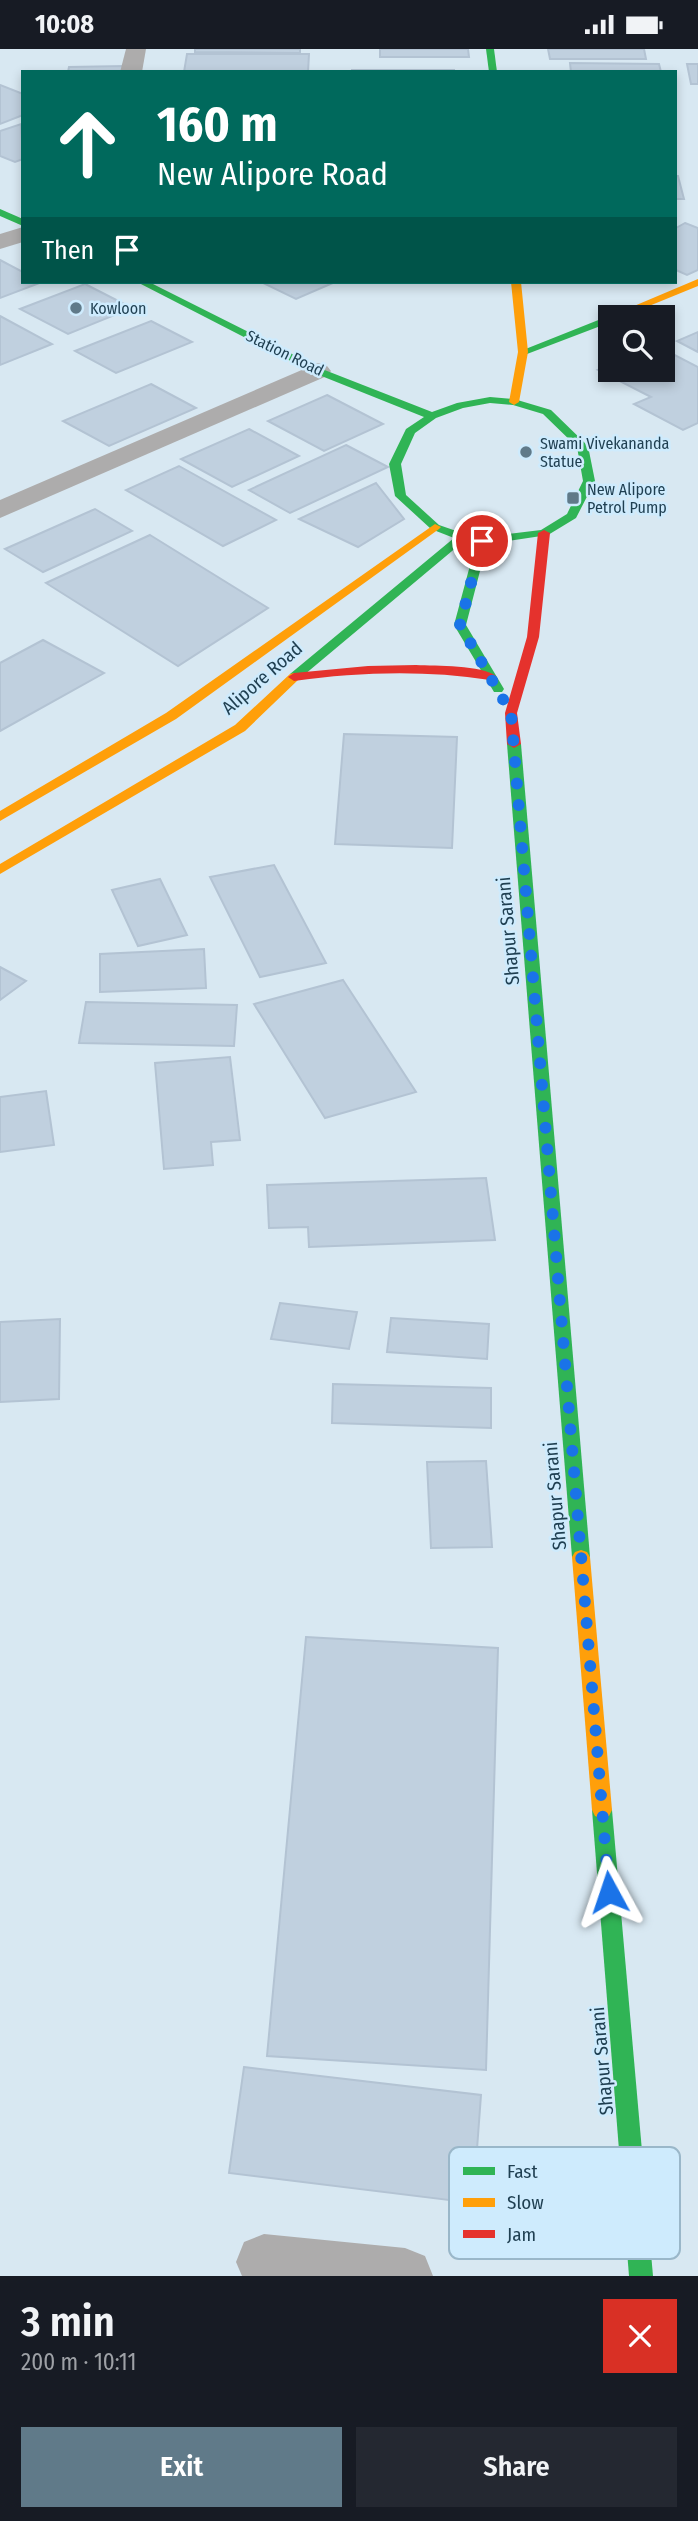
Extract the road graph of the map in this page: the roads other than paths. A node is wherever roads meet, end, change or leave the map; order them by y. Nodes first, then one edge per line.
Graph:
1 (136, 49) edge
2 (490, 49) edge
3 (131, 70) edge
4 (493, 70) edge
5 (0, 212) edge
6 (21, 222) edge
7 (21, 235) edge
8 (0, 242) edge
9 (698, 282) edge
10 (146, 284) edge
11 (516, 284) edge
12 (641, 305) edge
13 (598, 323) edge
14 (523, 352) junction
15 (318, 371) junction
16 (514, 402) junction
17 (432, 416) junction
18 (0, 510) edge
19 (435, 527) junction
20 (544, 533) junction
21 (462, 537) junction
22 (482, 541) junction
23 (490, 676) junction
24 (294, 677) junction
25 (511, 713) junction
26 (0, 817) edge
27 (0, 870) edge
28 (630, 2147) edge
29 (264, 2262) dead end
30 (405, 2276) edge

1 - 3 street
2 - 4 street
5 - 6 street
7 - 8 street
9 - 12 street
10 - 15 street, Station Road
11 - 14 street
13 - 14 street
14 - 16 street
15 - 17 street, Station Road
15 - 18 street
16 - 17 street
16 - 20 street
17 - 19 street
19 - 21 street
19 - 26 street, Alipore Road
20 - 22 street
20 - 25 street
21 - 22 street
21 - 24 street, Alipore Road
22 - 23 street
23 - 24 street
23 - 25 street
24 - 27 street, Alipore Road
25 - 28 street, Shapur Sarani
29 - 30 street

